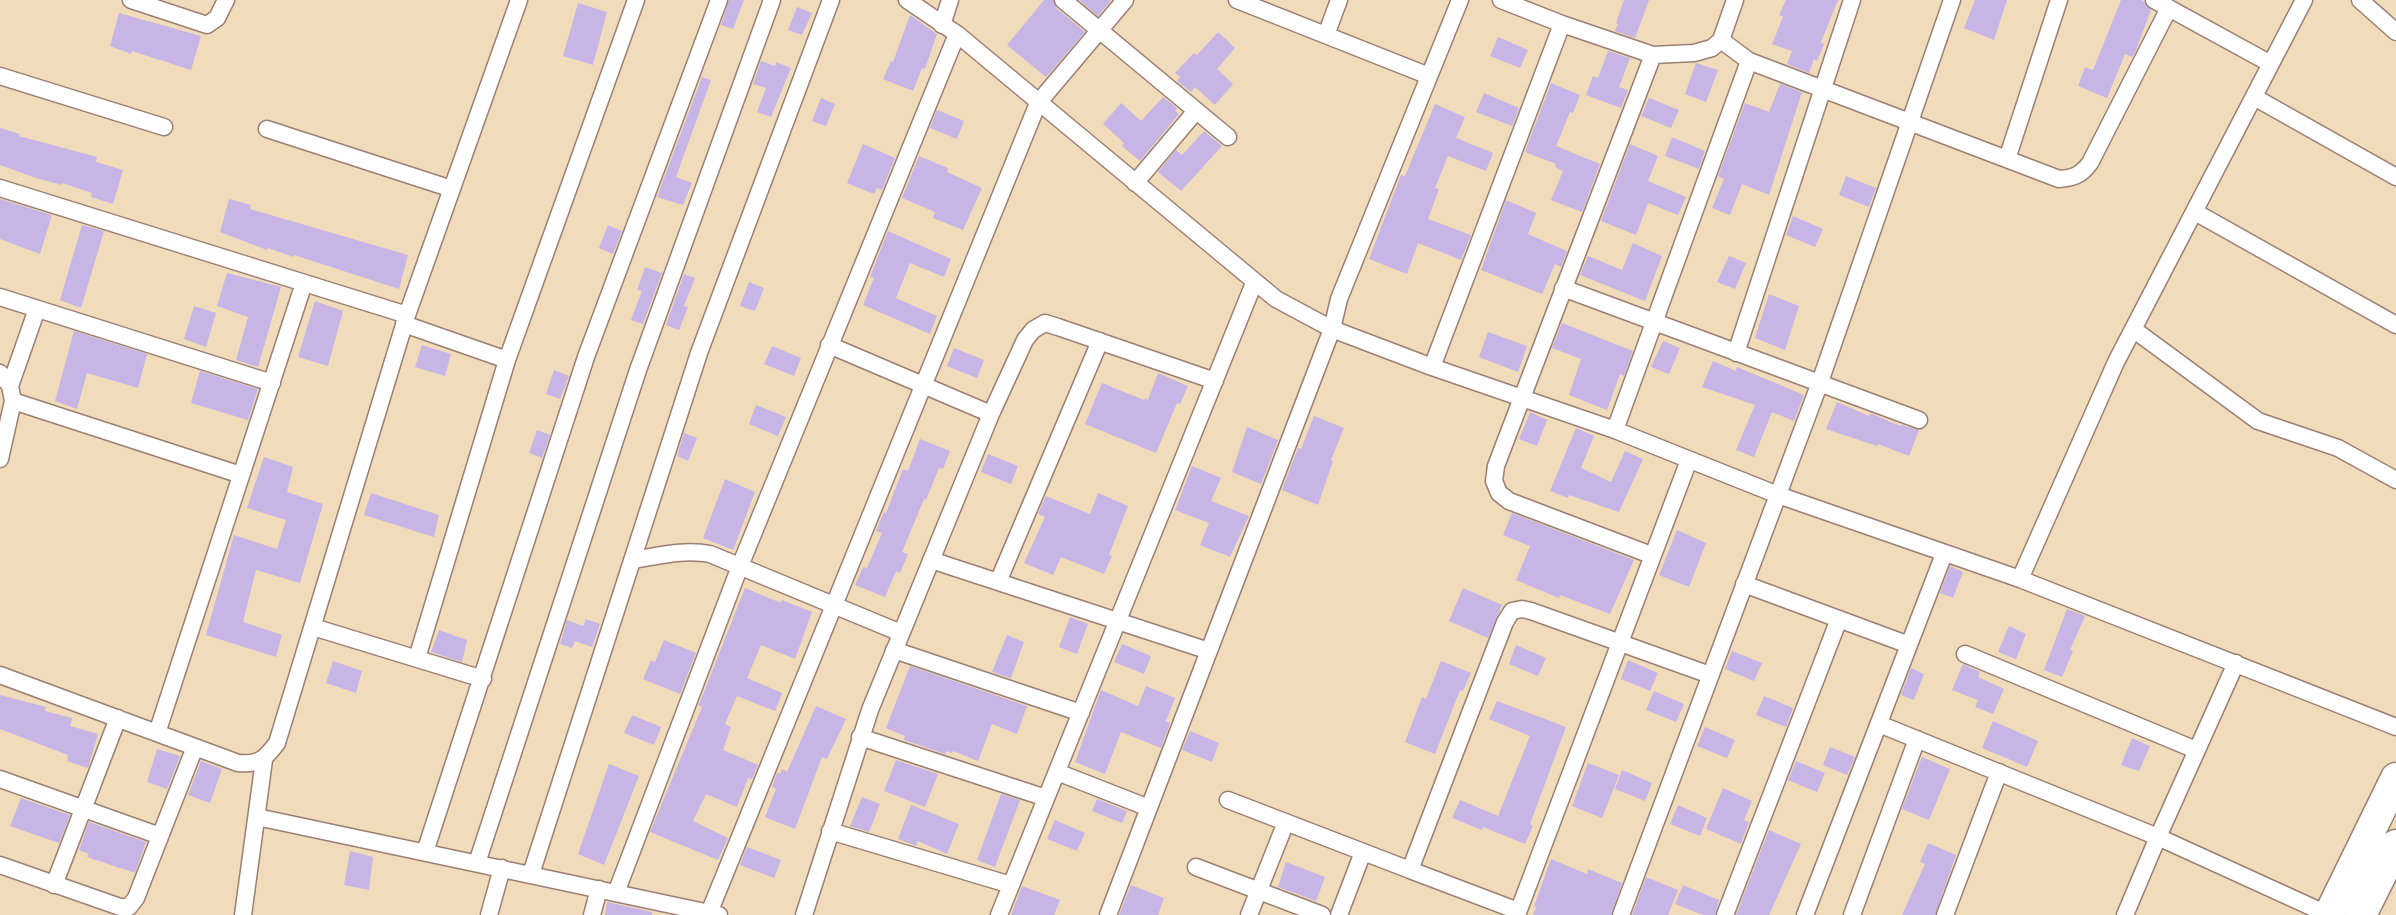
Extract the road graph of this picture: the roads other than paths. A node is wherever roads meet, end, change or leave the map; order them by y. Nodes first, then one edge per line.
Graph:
1 (131, 0) edge
2 (226, 0) edge
3 (519, 0) edge
4 (636, 0) edge
5 (719, 0) edge
6 (772, 0) edge
7 (831, 0) edge
8 (907, 0) edge
9 (950, 0) edge
10 (1063, 0) edge
11 (1125, 0) edge
12 (1237, 0) edge
13 (1339, 0) edge
14 (1460, 0) edge
15 (1501, 0) edge
16 (1735, 0) edge
17 (1852, 0) edge
18 (1952, 0) edge
19 (2059, 0) edge
20 (2154, 0) edge
21 (2304, 0) edge
22 (2360, 0) edge
23 (2169, 8) junction
24 (1562, 24) junction
25 (942, 25) junction
26 (1100, 30) junction
27 (2396, 33) edge
28 (957, 34) junction
29 (1325, 35) junction
30 (1721, 40) junction
31 (1653, 55) junction
32 (1749, 61) junction
33 (2271, 64) junction
34 (0, 76) edge
35 (1430, 76) junction
36 (1823, 88) junction
37 (2254, 97) junction
38 (1038, 103) junction
39 (1196, 111) junction
40 (1911, 121) junction
41 (163, 127) dead end
42 (267, 129) dead end
43 (1228, 137) dead end
44 (2007, 159) junction
45 (2396, 177) edge
46 (1135, 183) junction
47 (0, 188) edge
48 (452, 189) junction
49 (2195, 212) junction
50 (1254, 282) junction
51 (304, 283) junction
52 (1563, 288) junction
53 (0, 297) edge
54 (37, 309) junction
55 (406, 320) junction
56 (1654, 322) junction
57 (2396, 325) edge
58 (1332, 329) junction
59 (2133, 329) junction
60 (1100, 341) junction
61 (829, 345) junction
62 (1737, 353) junction
63 (507, 360) junction
64 (1432, 368) junction
65 (1215, 381) junction
66 (272, 383) junction
67 (923, 384) junction
68 (1819, 385) junction
69 (8, 387) edge
70 (1520, 399) junction
71 (991, 414) junction
72 (1919, 420) dead end
73 (1615, 430) junction
74 (1, 453) edge
75 (1689, 460) junction
76 (241, 475) junction
77 (2396, 480) edge
78 (1778, 495) junction
79 (1944, 554) junction
80 (1651, 555) junction
81 (931, 560) junction
82 (632, 561) junction
83 (740, 566) junction
84 (2020, 579) junction
85 (998, 582) junction
86 (1744, 584) junction
87 (833, 606) junction
88 (1839, 619) junction
89 (1118, 621) junction
90 (313, 627) junction
91 (901, 633) junction
92 (1620, 642) junction
93 (1909, 645) junction
94 (894, 650) junction
95 (1209, 651) junction
96 (1965, 654) dead end
97 (417, 658) junction
98 (2236, 663) junction
99 (0, 674) edge
100 (1710, 675) junction
101 (483, 679) junction
102 (1081, 713) junction
103 (118, 718) junction
104 (1879, 724) junction
105 (2396, 727) edge
106 (157, 733) junction
107 (860, 737) junction
108 (1917, 739) junction
109 (195, 747) junction
110 (2196, 750) junction
111 (264, 760) junction
112 (1057, 772) junction
113 (1998, 772) junction
114 (2396, 778) edge
115 (0, 779) edge
116 (1046, 798) junction
117 (1228, 800) dead end
118 (1149, 807) junction
119 (83, 809) junction
120 (257, 817) junction
121 (1286, 822) junction
122 (830, 831) junction
123 (160, 836) junction
124 (2158, 837) junction
125 (2396, 845) edge
126 (425, 852) junction
127 (1363, 852) junction
128 (477, 863) junction
129 (0, 864) edge
130 (1196, 867) dead end
131 (502, 868) junction
132 (1410, 870) junction
133 (531, 874) junction
134 (54, 884) junction
135 (1012, 885) junction
136 (599, 889) junction
137 (1258, 891) junction
138 (617, 893) junction
139 (1518, 913) edge
140 (714, 914) edge
141 (243, 915) edge
142 (489, 915) edge
143 (592, 915) edge
144 (804, 915) edge
145 (999, 915) edge
146 (1108, 915) edge
147 (1248, 915) edge
148 (1322, 915) edge
149 (1339, 915) edge
150 (1621, 915) edge
151 (1725, 915) edge
152 (1805, 915) edge
153 (1852, 915) edge
154 (1945, 915) edge
155 (2125, 915) edge
156 (2329, 915) edge
157 (2361, 915) edge

1 - 2 street
3 - 48 street
4 - 63 street
5 - 101 street
6 - 128 street
7 - 82 street
8 - 25 street
9 - 25 street
10 - 26 street
11 - 26 street
12 - 29 street
13 - 29 street
14 - 35 street
15 - 24 street
16 - 30 street
17 - 36 street
18 - 40 street
19 - 44 street
20 - 23 street
21 - 33 street
22 - 27 street
23 - 33 street
23 - 44 street
24 - 31 street
24 - 64 street
25 - 28 street
26 - 38 street
26 - 39 street
28 - 38 street
28 - 61 street
29 - 35 street
30 - 31 street
30 - 32 street
31 - 52 street
32 - 36 street
32 - 56 street
33 - 37 street
34 - 41 street
35 - 58 street
36 - 40 street
36 - 62 street
37 - 45 street
37 - 49 street
38 - 46 street
38 - 67 street
39 - 43 street
39 - 46 street
40 - 44 street
40 - 68 street
42 - 48 street
46 - 50 street
47 - 51 street
48 - 55 street
49 - 57 street
49 - 59 street
50 - 58 street
50 - 65 street
51 - 55 street
51 - 66 street
52 - 56 street
52 - 70 street
53 - 54 street
54 - 66 street
54 - 69 street
55 - 63 street
55 - 90 street
56 - 62 street
56 - 73 street
58 - 64 street
58 - 95 street
59 - 77 street
59 - 84 street
60 - 65 street
60 - 71 street
60 - 85 street
61 - 67 street
61 - 83 street
62 - 68 street
63 - 97 street
64 - 70 street
65 - 89 street
66 - 76 street
67 - 71 street
67 - 87 street
68 - 72 street
68 - 78 street
69 - 74 street
69 - 76 street
70 - 73 street
70 - 80 street
71 - 81 street
73 - 75 street
75 - 78 street
75 - 80 street
76 - 106 street
78 - 79 street
78 - 86 street
79 - 84 street
79 - 93 street
80 - 92 street
81 - 85 street
81 - 91 street
82 - 83 street
82 - 133 street
83 - 87 street
83 - 138 street
84 - 98 street
85 - 89 street
86 - 88 street
86 - 100 street
87 - 91 street
87 - 140 street
88 - 93 street
88 - 151 street
89 - 95 street
89 - 102 street
90 - 97 street
90 - 111 street
91 - 94 street
92 - 100 street
92 - 132 street
92 - 139 street
93 - 104 street
94 - 102 street
94 - 107 street
95 - 118 street
96 - 110 street
97 - 101 street
98 - 105 street
98 - 110 street
99 - 103 street
100 - 150 street
101 - 126 street
102 - 112 street
103 - 106 street
103 - 119 street
104 - 108 street
104 - 152 street
106 - 109 street
107 - 116 street
107 - 122 street
108 - 113 street
108 - 153 street
109 - 111 street
109 - 123 street
110 - 124 street
111 - 120 street
112 - 116 street
112 - 118 street
113 - 124 street
113 - 154 street
114 - 156 highway
115 - 119 street
116 - 135 street
117 - 121 street
118 - 146 street
119 - 123 street
119 - 134 street
120 - 126 street
120 - 141 street
121 - 127 street
121 - 137 street
122 - 135 street
122 - 144 street
123 - 134 street
124 - 155 street
124 - 156 street
125 - 157 highway
126 - 128 street
127 - 132 street
127 - 149 street
128 - 131 street
129 - 134 street
130 - 137 street
131 - 133 street
131 - 142 street
132 - 139 street
133 - 136 street
135 - 145 street
136 - 138 street
136 - 143 street
137 - 147 street
137 - 148 street
138 - 140 street

